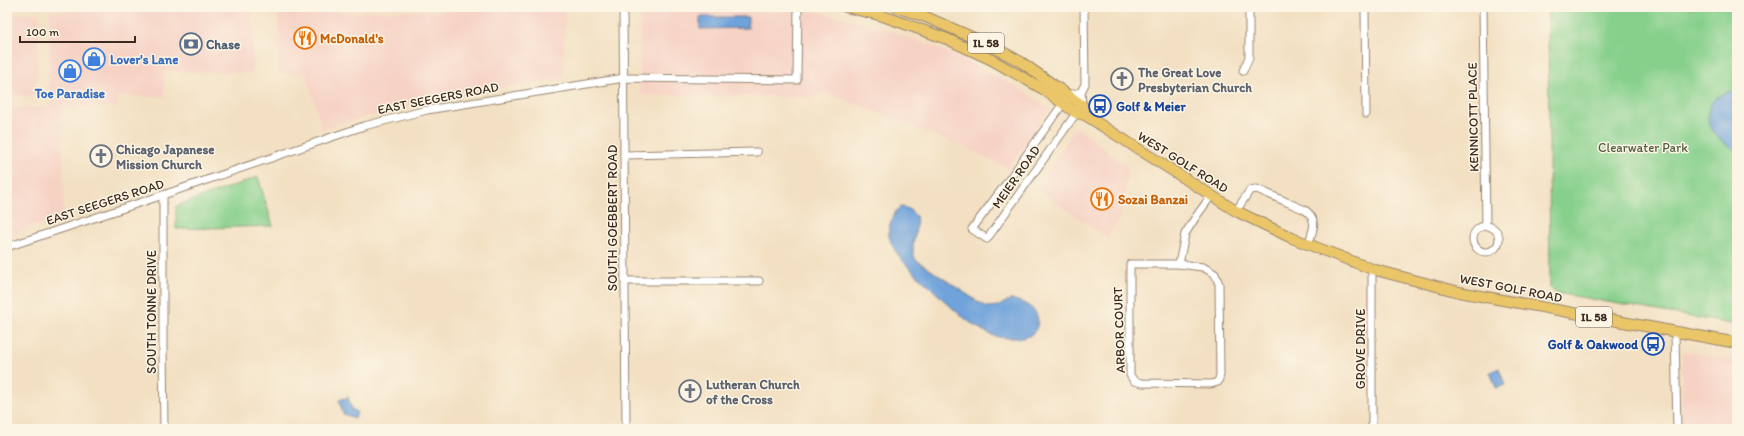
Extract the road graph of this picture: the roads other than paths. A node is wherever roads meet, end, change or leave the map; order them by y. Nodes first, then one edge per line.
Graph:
1 (623, 7) edge
2 (798, 7) edge
3 (846, 7) edge
4 (896, 7) edge
5 (1084, 7) edge
6 (1249, 7) edge
7 (1364, 7) edge
8 (1483, 7) edge
9 (1243, 71) dead end
10 (624, 78) junction
11 (1081, 92) junction
12 (1069, 95) junction
13 (1062, 104) junction
14 (1082, 105) junction
15 (1081, 114) junction
16 (1366, 114) dead end
17 (756, 152) dead end
18 (624, 154) junction
19 (164, 196) junction
20 (1211, 196) junction
21 (1236, 211) junction
22 (1486, 226) dead end
23 (1308, 244) junction
24 (7, 247) edge
25 (1179, 264) junction
26 (1372, 269) junction
27 (625, 281) junction
28 (759, 281) dead end
29 (1675, 333) junction
30 (1737, 343) edge
31 (164, 429) edge
32 (626, 429) edge
33 (1372, 429) edge
34 (1677, 429) edge

1 - 10 street, SOUTH GOEBBERT ROAD
2 - 10 street, EAST SEEGERS ROAD
3 - 13 main road, IL 58
4 - 12 main road, IL 58
5 - 11 street
6 - 9 street
7 - 16 street
8 - 22 street, KENNICOTT PLACE
10 - 18 street, SOUTH GOEBBERT ROAD
10 - 19 street, EAST SEEGERS ROAD
11 - 12 street
11 - 14 street
12 - 13 street
12 - 14 main road, IL 58
13 - 15 main road, IL 58
13 - 15 street, MEIER ROAD
14 - 15 main road
15 - 20 main road, WEST GOLF ROAD / IL 58
17 - 18 street
18 - 27 street, SOUTH GOEBBERT ROAD
19 - 24 street, EAST SEEGERS ROAD
19 - 31 street, SOUTH TONNE DRIVE
20 - 21 main road, WEST GOLF ROAD / IL 58
20 - 25 street
21 - 23 main road, WEST GOLF ROAD / IL 58
21 - 23 street, WEST GOLF ROAD
23 - 26 main road, WEST GOLF ROAD / IL 58
25 - 25 street, ARBOR COURT
26 - 29 main road, WEST GOLF ROAD / IL 58
26 - 33 street, GROVE DRIVE
27 - 28 street
27 - 32 street, SOUTH GOEBBERT ROAD
29 - 30 main road, WEST GOLF ROAD / IL 58
29 - 34 street

